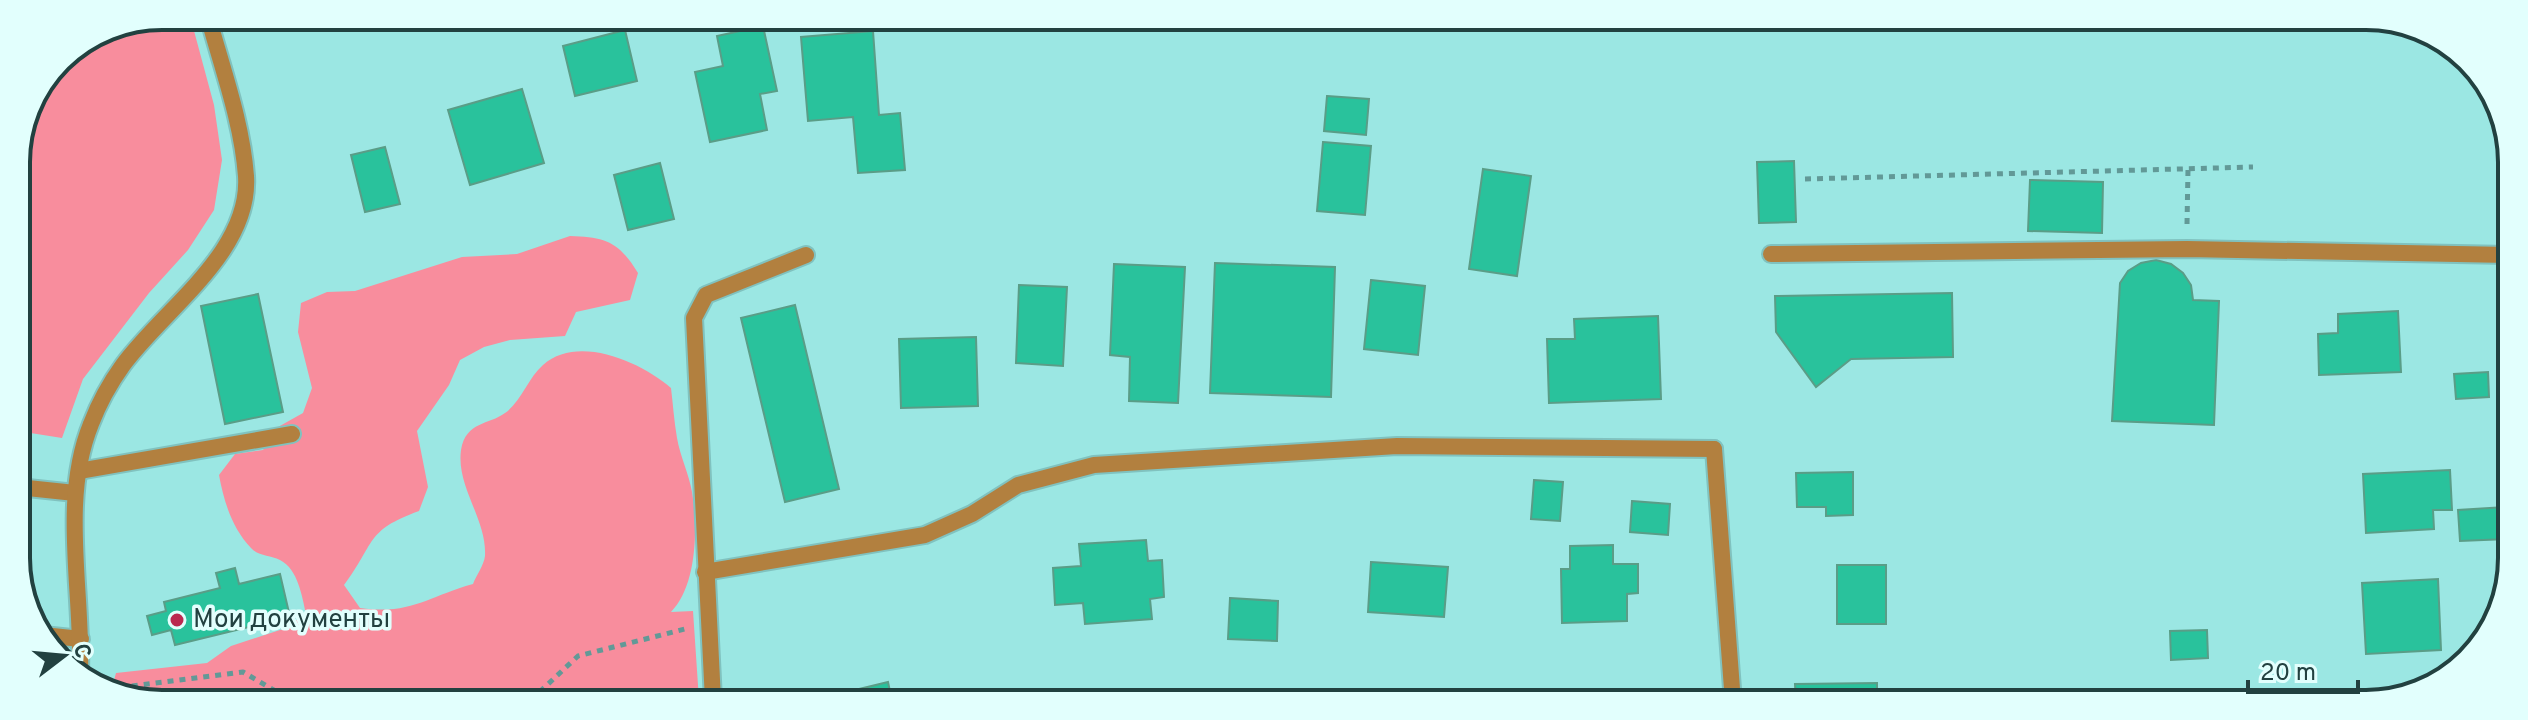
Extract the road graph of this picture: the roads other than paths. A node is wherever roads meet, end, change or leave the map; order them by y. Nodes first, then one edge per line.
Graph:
1 (212, 30) edge
2 (1771, 254) dead end
3 (806, 255) dead end
4 (2498, 255) edge
5 (292, 434) dead end
6 (79, 471) junction
7 (30, 488) edge
8 (75, 493) junction
9 (705, 572) junction
10 (56, 636) edge
11 (81, 639) junction
12 (80, 661) edge
13 (712, 690) edge
14 (1732, 690) edge

1 - 6 street
2 - 4 street
3 - 9 street
5 - 6 street
6 - 8 street
7 - 8 street
8 - 11 street
9 - 13 street
9 - 14 street
10 - 11 street
11 - 12 street

